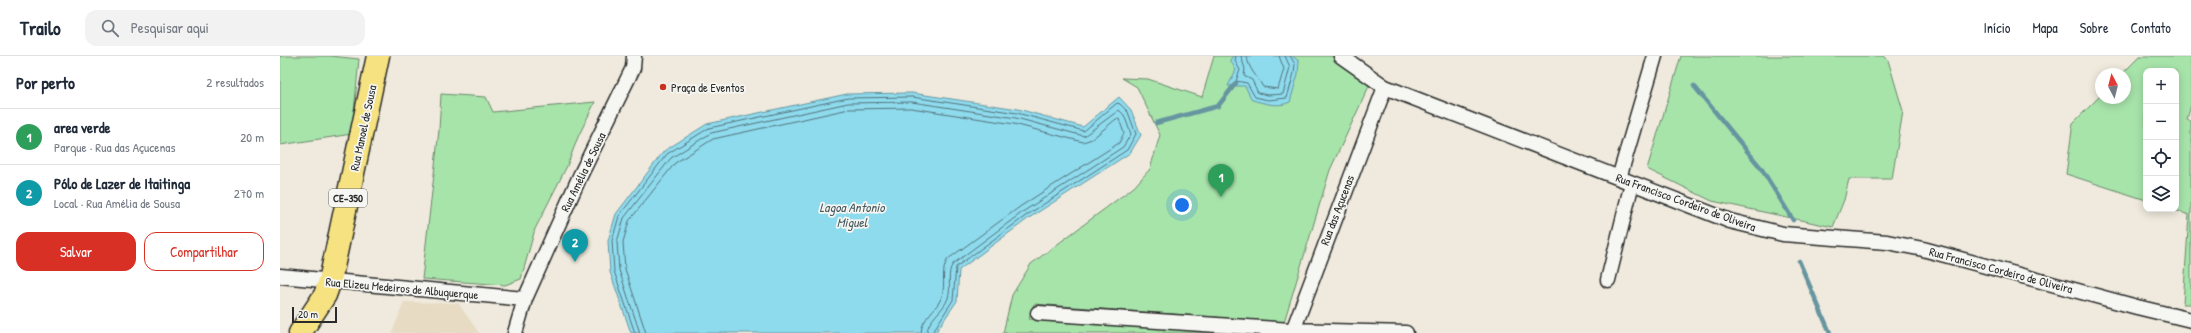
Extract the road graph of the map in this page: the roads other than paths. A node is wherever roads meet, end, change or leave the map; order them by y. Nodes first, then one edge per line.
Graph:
1 (378, 56) edge
2 (634, 56) edge
3 (1341, 56) edge
4 (1655, 56) edge
5 (1385, 87) junction
6 (1626, 181) junction
7 (280, 276) edge
8 (1608, 280) dead end
9 (330, 281) junction
10 (525, 299) junction
11 (1038, 313) dead end
12 (2191, 320) edge
13 (1292, 332) edge
14 (300, 333) edge
15 (515, 333) edge
16 (1406, 333) edge

1 - 9 main road, Rua Manoel de Sousa / CE-350
2 - 10 street, Rua Amélia de Sousa
3 - 5 street, Rua Francisco Cordeiro de Oliveira
4 - 6 street
5 - 6 street, Rua Francisco Cordeiro de Oliveira
5 - 13 street, Rua das Açucenas
6 - 8 street
6 - 12 street, Rua Francisco Cordeiro de Oliveira
7 - 9 street, Rua Elizeu Medeiros de Albuquerque
9 - 10 street, Rua Elizeu Medeiros de Albuquerque
9 - 14 main road, Rua Manoel de Sousa / CE-350
10 - 15 street, Rua Amélia de Sousa
11 - 13 street
13 - 16 street

